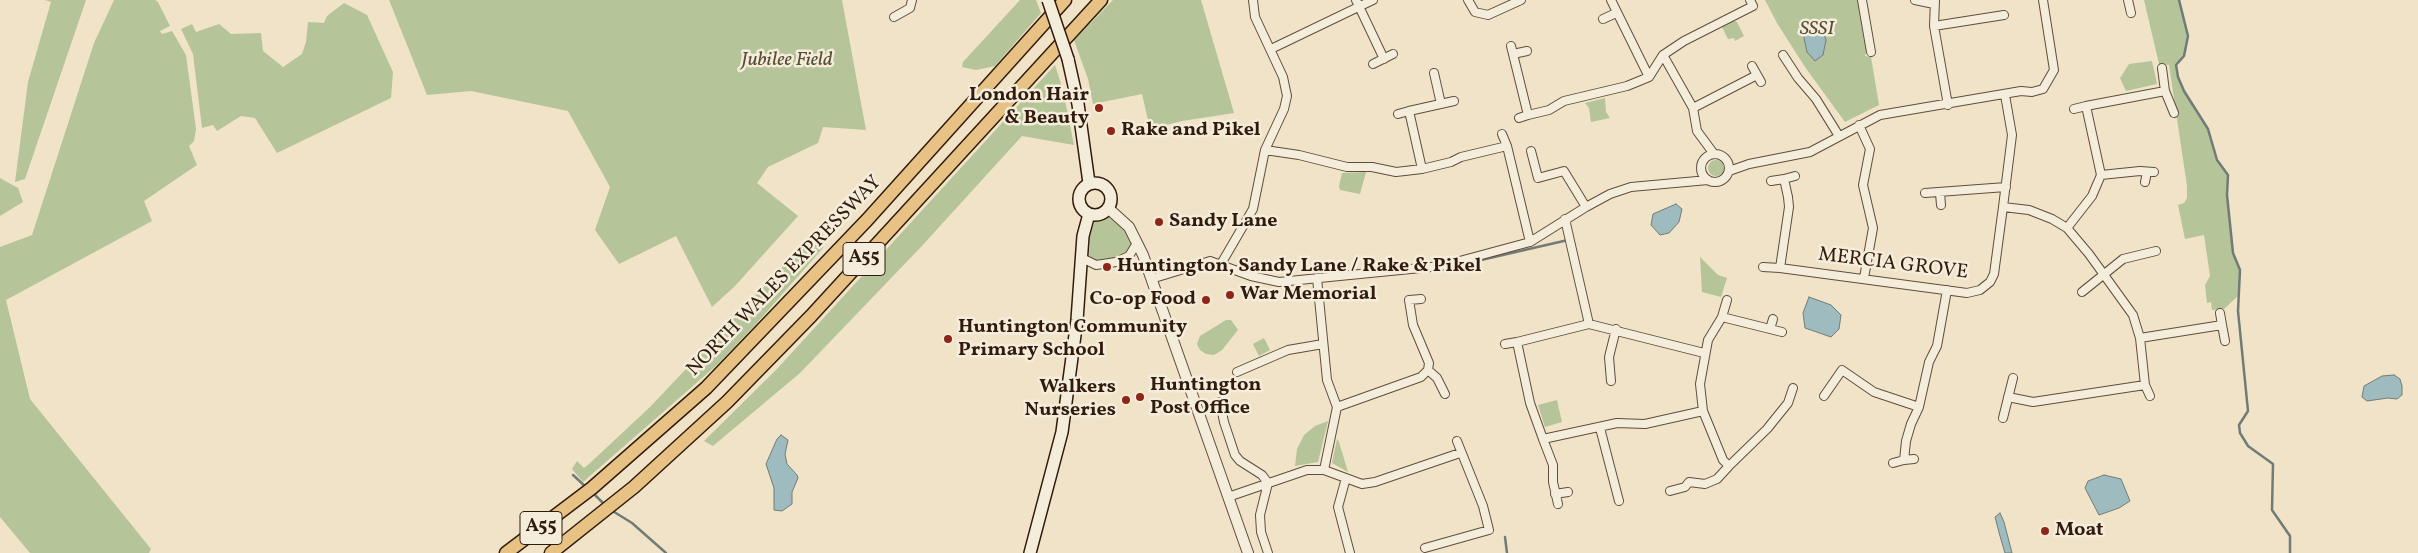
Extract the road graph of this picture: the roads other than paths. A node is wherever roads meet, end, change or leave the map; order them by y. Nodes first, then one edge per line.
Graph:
1 (912, 0) edge
2 (1048, 0) edge
3 (1065, 0) edge
4 (1101, 0) edge
5 (1253, 0) edge
6 (1373, 0) edge
7 (1468, 0) edge
8 (1521, 0) edge
9 (1611, 0) edge
10 (1750, 0) edge
11 (1862, 0) edge
12 (1915, 0) edge
13 (2043, 0) edge
14 (2128, 0) edge
15 (1934, 2) edge
16 (1357, 4) edge
17 (1616, 13) junction
18 (1739, 13) junction
19 (2131, 13) dead end
20 (2004, 15) dead end
21 (894, 17) dead end
22 (1603, 19) dead end
23 (1744, 22) dead end
24 (1934, 26) junction
25 (1512, 46) dead end
26 (1271, 50) junction
27 (1527, 51) dead end
28 (1871, 52) dead end
29 (1393, 54) dead end
30 (1514, 54) junction
31 (1663, 55) junction
32 (1783, 55) dead end
33 (1384, 59) junction
34 (1373, 64) dead end
35 (1752, 66) dead end
36 (2162, 68) dead end
37 (1434, 73) dead end
38 (1649, 77) junction
39 (2166, 91) junction
40 (2104, 93) dead end
41 (2005, 95) junction
42 (1454, 101) dead end
43 (2107, 101) junction
44 (1441, 104) junction
45 (1948, 105) junction
46 (2086, 106) junction
47 (1693, 108) junction
48 (2074, 109) dead end
49 (1410, 112) junction
50 (2174, 113) dead end
51 (1398, 114) dead end
52 (1528, 116) junction
53 (1519, 118) dead end
54 (1859, 126) junction
55 (1502, 134) dead end
56 (1839, 136) junction
57 (1507, 146) junction
58 (1265, 150) junction
59 (1531, 151) dead end
60 (1711, 153) junction
61 (1728, 162) junction
62 (1742, 166) junction
63 (1422, 170) junction
64 (1729, 171) junction
65 (2100, 175) junction
66 (1796, 176) dead end
67 (1706, 177) junction
68 (1784, 179) junction
69 (1771, 181) dead end
70 (2145, 182) dead end
71 (1089, 183) junction
72 (2006, 187) junction
73 (1925, 193) dead end
74 (1940, 193) junction
75 (1941, 205) dead end
76 (1586, 207) junction
77 (2003, 207) junction
78 (1108, 208) junction
79 (1089, 214) junction
80 (1565, 219) junction
81 (2067, 228) junction
82 (1530, 242) junction
83 (1137, 243) junction
84 (2156, 251) dead end
85 (1082, 258) junction
86 (1220, 264) junction
87 (1763, 267) dead end
88 (1780, 268) junction
89 (2104, 274) junction
90 (1317, 278) junction
91 (1864, 278) junction
92 (1151, 279) junction
93 (1947, 290) junction
94 (2082, 292) dead end
95 (1420, 299) dead end
96 (1409, 300) junction
97 (1727, 300) dead end
98 (1400, 301) dead end
99 (2220, 314) dead end
100 (1722, 317) junction
101 (1773, 319) dead end
102 (1589, 324) junction
103 (2222, 325) junction
104 (1616, 329) junction
105 (1770, 330) junction
106 (1782, 332) dead end
107 (2140, 338) junction
108 (1517, 342) junction
109 (2225, 342) dead end
110 (1323, 344) junction
111 (1504, 344) dead end
112 (1704, 353) junction
113 (1848, 362) dead end
114 (1428, 370) junction
115 (1842, 370) junction
116 (1237, 372) dead end
117 (2013, 378) dead end
118 (1611, 381) dead end
119 (2145, 385) junction
120 (1793, 388) dead end
121 (1445, 394) dead end
122 (1824, 396) dead end
123 (2150, 396) dead end
124 (2008, 397) junction
125 (1220, 402) dead end
126 (1337, 407) junction
127 (1919, 407) junction
128 (1703, 411) junction
129 (2003, 418) dead end
130 (1600, 428) junction
131 (1542, 439) junction
132 (1457, 441) dead end
133 (1460, 452) junction
134 (1914, 459) dead end
135 (1904, 460) junction
136 (1893, 463) dead end
137 (1729, 466) junction
138 (1324, 470) junction
139 (1346, 478) junction
140 (1268, 483) junction
141 (1670, 490) dead end
142 (1568, 492) dead end
143 (1555, 494) junction
144 (1228, 498) junction
145 (1619, 501) dead end
146 (1558, 504) dead end
147 (1498, 529) dead end
148 (1489, 530) junction
149 (1425, 548) dead end
150 (506, 553) edge
151 (551, 553) edge
152 (1030, 553) edge
153 (1248, 553) edge
154 (1268, 553) edge
155 (1350, 553) edge

1 - 21 street
2 - 71 main road, bridge
3 - 150 highway, NORTH WALES EXPRESSWAY / A55
4 - 151 highway, A55
5 - 26 street
6 - 16 street
7 - 8 street
9 - 17 street
10 - 18 street
11 - 28 street
12 - 15 street
13 - 41 street
14 - 19 street
15 - 24 street
16 - 26 street
16 - 33 street
17 - 22 street
17 - 38 street
18 - 23 street
18 - 31 street
20 - 24 street
24 - 45 street
25 - 30 street
26 - 58 street
27 - 30 street
29 - 33 street
30 - 52 street
31 - 38 street
31 - 47 street
32 - 56 street
33 - 34 street
35 - 47 street
36 - 39 street
37 - 44 street
38 - 52 street
39 - 43 street
39 - 50 street
40 - 43 street
41 - 45 street
41 - 72 street, MERCIA GROVE
42 - 44 street
43 - 46 street
44 - 49 street
45 - 54 street
46 - 48 street
46 - 65 street
47 - 60 street
49 - 51 street
49 - 63 street
52 - 53 street
54 - 56 street
54 - 91 street
55 - 57 street
56 - 62 street
57 - 63 street
57 - 82 street
58 - 63 street
58 - 86 street
59 - 76 street
60 - 61 street
60 - 67 street
61 - 62 street
61 - 64 street
62 - 64 street
64 - 67 street
65 - 70 street
65 - 81 street
66 - 68 street
67 - 76 street
68 - 69 street
68 - 88 street
71 - 78 main road
71 - 79 main road
72 - 74 street
72 - 77 street, MERCIA GROVE
73 - 74 street
74 - 75 street
76 - 80 street
77 - 81 street
77 - 93 street, MERCIA GROVE
78 - 79 main road
78 - 83 street
79 - 85 main road
80 - 82 street
80 - 102 street
81 - 89 street
82 - 90 street
83 - 85 street
83 - 92 street
84 - 89 street
85 - 152 main road
86 - 90 street
86 - 92 street
87 - 88 street, MERCIA GROVE
88 - 91 street, MERCIA GROVE
89 - 94 street
89 - 107 street
90 - 110 street
91 - 93 street, MERCIA GROVE
92 - 144 street
93 - 127 street
95 - 96 street
96 - 98 street
96 - 114 street
97 - 100 street
99 - 103 street
100 - 105 street
100 - 112 street
101 - 105 street
102 - 104 street
102 - 108 street
103 - 107 street
103 - 109 street
104 - 112 street
104 - 118 street
105 - 106 street
107 - 119 street
108 - 111 street
108 - 131 street
110 - 116 street
110 - 126 street
112 - 128 street
113 - 115 street
114 - 121 street
114 - 126 street
115 - 122 street
115 - 127 street
117 - 124 street
119 - 123 street
119 - 124 street
120 - 137 street
124 - 129 street
125 - 140 street
126 - 138 street
127 - 135 street
128 - 130 street
128 - 137 street
130 - 131 street
130 - 145 street
131 - 143 street
132 - 133 street
133 - 139 street
133 - 148 street
134 - 135 street
135 - 136 street
137 - 141 street
138 - 139 street
138 - 140 street
139 - 155 street
140 - 144 street
140 - 154 street
142 - 143 street
143 - 146 street
144 - 153 street
147 - 148 street
148 - 149 street

